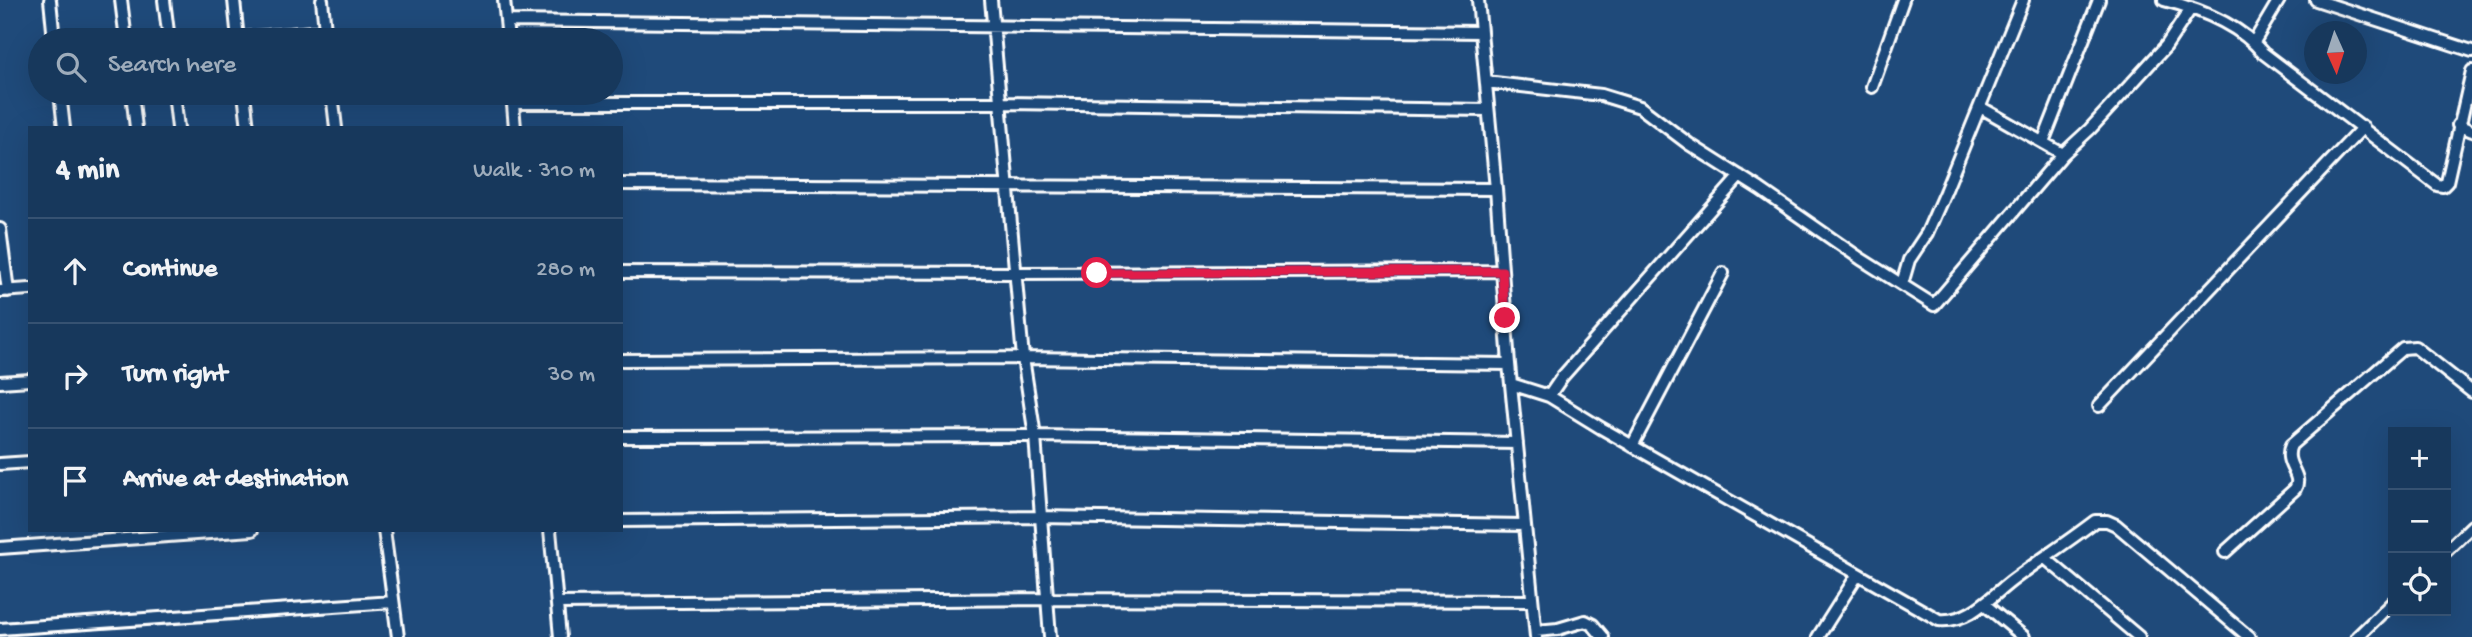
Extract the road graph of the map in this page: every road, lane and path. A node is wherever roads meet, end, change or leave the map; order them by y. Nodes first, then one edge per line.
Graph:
1 (50, 0) edge
2 (121, 0) edge
3 (163, 0) edge
4 (234, 0) edge
5 (322, 0) edge
6 (504, 0) edge
7 (991, 0) edge
8 (1478, 0) edge
9 (1903, 0) edge
10 (2024, 0) edge
11 (2099, 0) edge
12 (2164, 0) edge
13 (2279, 0) edge
14 (2316, 0) edge
15 (2191, 8) junction
16 (506, 21) junction
17 (993, 26) junction
18 (53, 28) edge
19 (124, 28) edge
20 (167, 28) edge
21 (237, 28) edge
22 (325, 28) edge
23 (507, 28) edge
24 (1481, 32) junction
25 (2254, 41) junction
26 (2472, 51) edge
27 (2472, 71) edge
28 (1486, 82) junction
29 (1872, 87) dead end
30 (623, 99) edge
31 (1000, 103) junction
32 (61, 105) edge
33 (133, 105) edge
34 (175, 105) edge
35 (245, 105) edge
36 (333, 105) edge
37 (513, 105) edge
38 (1980, 107) junction
39 (1489, 110) junction
40 (2458, 125) junction
41 (64, 126) edge
42 (136, 126) edge
43 (177, 126) edge
44 (248, 126) edge
45 (336, 126) edge
46 (515, 126) edge
47 (2363, 127) junction
48 (2472, 131) edge
49 (2043, 142) junction
50 (2063, 154) junction
51 (1740, 176) junction
52 (623, 184) edge
53 (1008, 185) junction
54 (1496, 189) junction
55 (0, 229) edge
56 (1502, 271) junction
57 (623, 272) edge
58 (1016, 273) junction
59 (1723, 273) dead end
60 (1902, 285) junction
61 (28, 289) edge
62 (4, 291) edge
63 (1023, 358) junction
64 (623, 360) edge
65 (1509, 364) junction
66 (28, 380) edge
67 (0, 382) edge
68 (1511, 384) junction
69 (2472, 392) edge
70 (1549, 396) junction
71 (2099, 406) dead end
72 (1035, 436) junction
73 (623, 438) edge
74 (1517, 443) junction
75 (1632, 446) junction
76 (28, 462) edge
77 (0, 464) edge
78 (1040, 517) junction
79 (623, 522) edge
80 (1525, 525) junction
81 (2472, 526) edge
82 (224, 532) edge
83 (384, 532) edge
84 (550, 532) edge
85 (2451, 546) edge
86 (0, 548) edge
87 (2225, 552) dead end
88 (2045, 558) junction
89 (1858, 574) junction
90 (1047, 599) junction
91 (1532, 601) junction
92 (393, 602) junction
93 (557, 603) junction
94 (1984, 604) junction
95 (2388, 607) edge
96 (0, 629) edge
97 (1536, 634) edge
98 (398, 637) edge
99 (560, 637) edge
100 (1050, 637) edge
101 (1604, 637) edge
102 (1818, 637) edge
103 (2024, 637) edge
104 (2139, 637) edge
105 (2249, 637) edge
106 (2357, 637) edge

1 - 18 street
2 - 19 street
3 - 20 street
4 - 21 street
5 - 22 street
6 - 16 street
7 - 17 street
8 - 24 street
9 - 29 street
10 - 38 street
11 - 49 street
12 - 15 street
13 - 25 street
14 - 26 street
15 - 25 street
15 - 50 street
16 - 17 street
16 - 23 street
17 - 24 street
17 - 31 street
24 - 28 street
25 - 47 street
27 - 40 street
28 - 39 street
28 - 51 street
30 - 31 street
31 - 39 street
31 - 53 street
32 - 41 street
33 - 42 street
34 - 43 street
35 - 44 street
36 - 45 street
37 - 46 street
38 - 49 street
38 - 60 street
39 - 54 street
40 - 47 street
40 - 48 street
47 - 71 street
49 - 50 street
50 - 60 street
51 - 60 street
51 - 70 street
52 - 53 street
53 - 54 street
53 - 58 street
54 - 56 street
55 - 62 street
56 - 58 street
56 - 65 street
57 - 58 street
58 - 63 street
59 - 75 street
61 - 62 street
63 - 64 street
63 - 65 street
63 - 72 street
65 - 68 street
66 - 67 street
68 - 70 street
68 - 74 street
69 - 87 street
70 - 75 street
72 - 73 street
72 - 74 street
72 - 78 street
74 - 80 street
75 - 89 street
76 - 77 street
78 - 79 street
78 - 80 street
78 - 90 street
80 - 91 street
81 - 85 street
82 - 86 street
83 - 92 street
84 - 93 street
88 - 94 street
88 - 104 street
88 - 105 street
89 - 94 street
89 - 102 street
90 - 91 street
90 - 93 street
90 - 100 street
91 - 97 street
92 - 96 street
92 - 98 street
93 - 99 street
94 - 103 street
95 - 106 street
97 - 101 street

